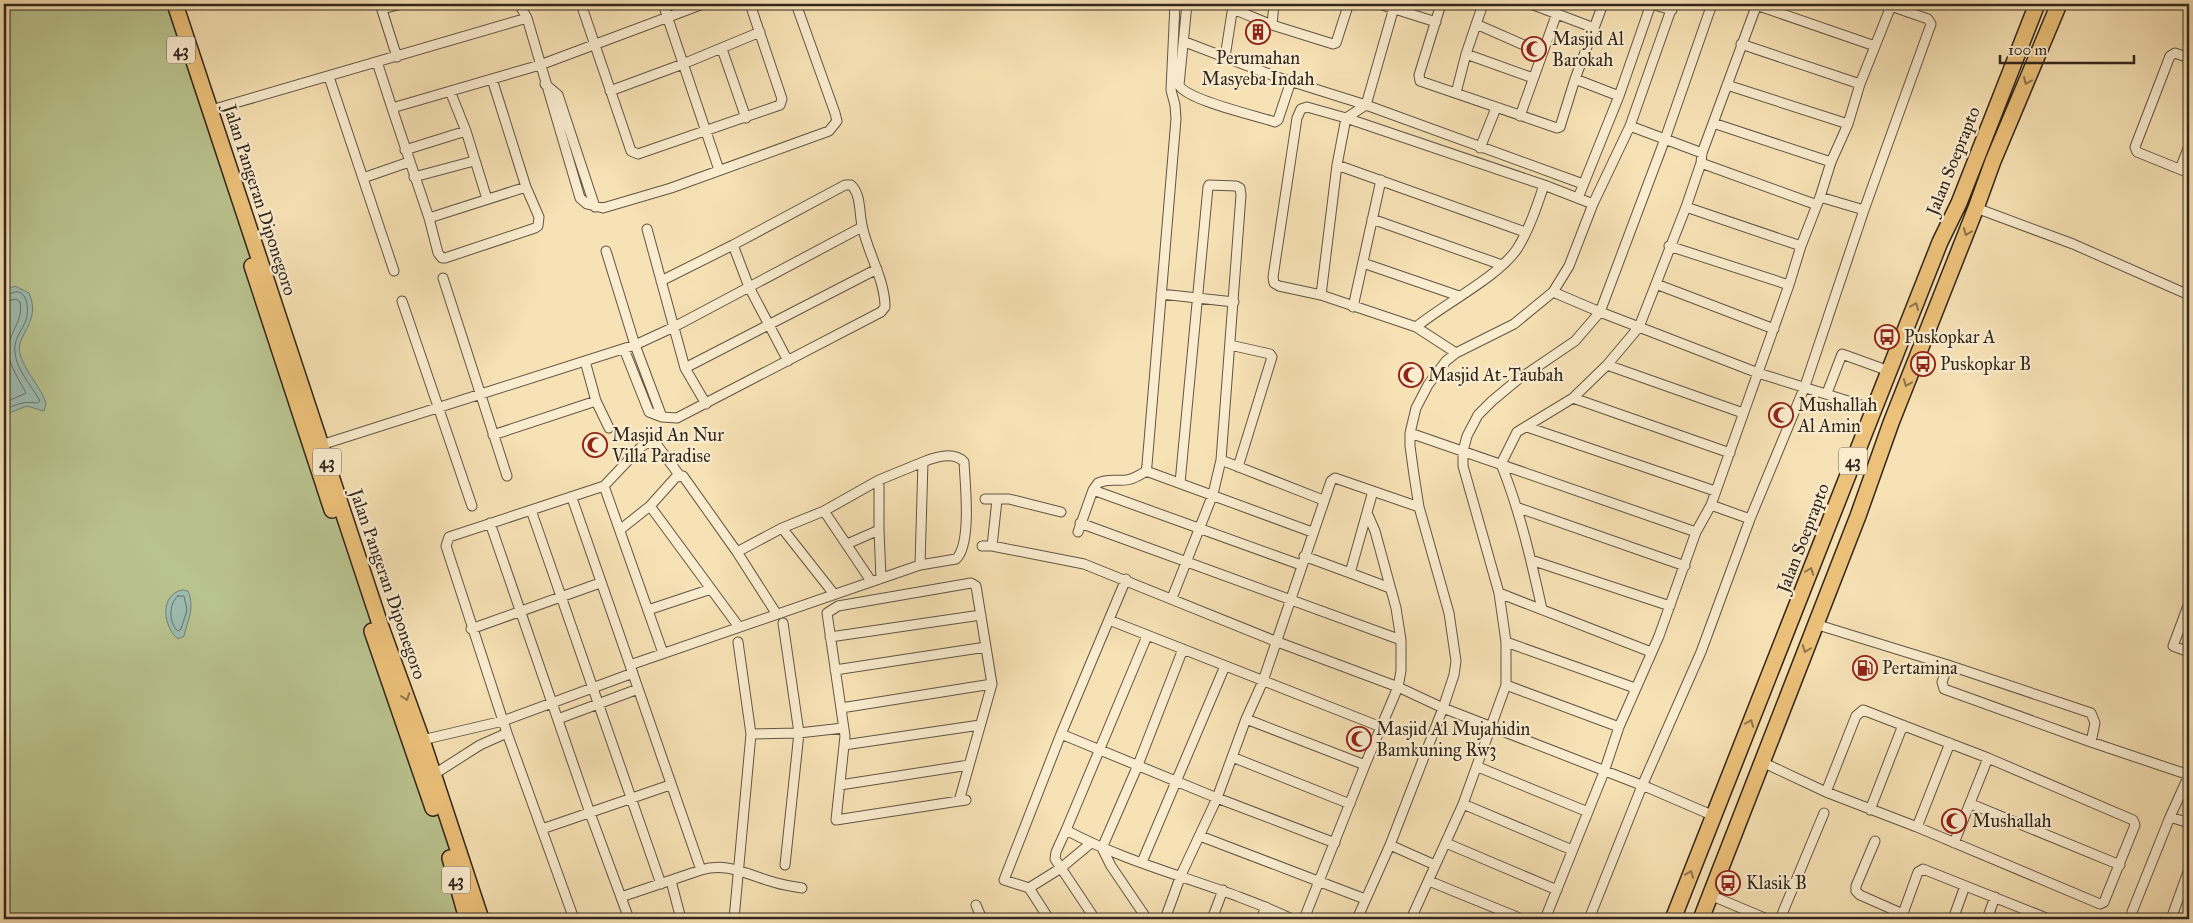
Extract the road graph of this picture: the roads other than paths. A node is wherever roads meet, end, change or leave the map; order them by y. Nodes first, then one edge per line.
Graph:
1 (165, 4) edge
2 (175, 4) edge
3 (402, 4) edge
4 (519, 4) edge
5 (583, 4) edge
6 (663, 4) edge
7 (703, 4) edge
8 (750, 4) edge
9 (796, 4) edge
10 (1175, 4) edge
11 (1187, 4) edge
12 (1274, 4) edge
13 (1345, 4) edge
14 (1378, 4) edge
15 (1441, 4) edge
16 (1484, 4) edge
17 (1531, 4) edge
18 (1603, 4) edge
19 (1651, 4) edge
20 (1712, 4) edge
21 (1756, 4) edge
22 (2037, 4) edge
23 (2059, 4) edge
24 (1888, 5) edge
25 (1394, 6) edge
26 (381, 7) edge
27 (1233, 7) edge
28 (1672, 7) edge
29 (1557, 13) junction
30 (526, 18) junction
31 (668, 18) junction
32 (1436, 22) junction
33 (1476, 24) junction
34 (1272, 25) junction
35 (1594, 28) junction
36 (760, 32) junction
37 (1184, 42) junction
38 (1741, 44) junction
39 (596, 46) junction
40 (1875, 46) junction
41 (722, 48) junction
42 (1542, 53) junction
43 (1466, 54) junction
44 (396, 56) junction
45 (1225, 57) junction
46 (2189, 58) edge
47 (377, 62) junction
48 (683, 64) junction
49 (540, 65) junction
50 (329, 77) junction
51 (1532, 78) junction
52 (1575, 78) junction
53 (492, 79) junction
54 (1291, 81) junction
55 (1727, 84) junction
56 (1860, 84) junction
57 (450, 91) junction
58 (610, 91) junction
59 (1456, 93) junction
60 (1620, 96) junction
61 (1366, 105) junction
62 (392, 108) junction
63 (1496, 108) junction
64 (211, 110) junction
65 (1520, 116) junction
66 (746, 118) junction
67 (1346, 118) junction
68 (1713, 123) junction
69 (1848, 124) junction
70 (1630, 126) junction
71 (466, 131) junction
72 (707, 132) junction
73 (1665, 139) junction
74 (2189, 146) edge
75 (1480, 148) junction
76 (405, 150) junction
77 (1702, 153) junction
78 (1977, 156) junction
79 (474, 161) junction
80 (1993, 161) junction
81 (409, 162) junction
82 (1831, 162) junction
83 (1701, 163) junction
84 (1337, 165) junction
85 (2180, 169) junction
86 (720, 170) junction
87 (2189, 173) edge
88 (414, 177) junction
89 (363, 178) junction
90 (1381, 180) junction
91 (1544, 184) junction
92 (1583, 184) junction
93 (526, 188) junction
94 (1578, 198) junction
95 (487, 199) junction
96 (1819, 201) junction
97 (1593, 204) junction
98 (1686, 207) junction
99 (1976, 208) junction
100 (1864, 210) junction
101 (429, 218) junction
102 (1372, 219) junction
103 (862, 227) junction
104 (647, 229) dead end
105 (1525, 232) junction
106 (733, 245) junction
107 (1669, 246) junction
108 (1801, 246) junction
109 (606, 251) dead end
110 (1363, 263) junction
111 (1502, 265) junction
112 (877, 269) junction
113 (394, 271) dead end
114 (443, 278) dead end
115 (661, 281) junction
116 (1656, 284) junction
117 (1789, 285) junction
118 (749, 286) junction
119 (1553, 292) junction
120 (1161, 294) junction
121 (1321, 295) junction
122 (2189, 295) edge
123 (1197, 296) junction
124 (1459, 296) junction
125 (402, 301) dead end
126 (1234, 302) junction
127 (1353, 307) junction
128 (1600, 312) junction
129 (768, 325) junction
130 (674, 326) junction
131 (1416, 327) junction
132 (1639, 327) junction
133 (1774, 329) junction
134 (635, 345) junction
135 (1230, 345) junction
136 (624, 349) junction
137 (1456, 353) junction
138 (788, 360) junction
139 (584, 361) junction
140 (1607, 365) junction
141 (685, 368) junction
142 (1889, 371) junction
143 (1758, 373) junction
144 (1805, 386) junction
145 (1828, 393) junction
146 (479, 394) junction
147 (1573, 398) junction
148 (596, 401) junction
149 (706, 404) junction
150 (438, 408) junction
151 (1874, 409) junction
152 (1743, 413) junction
153 (662, 417) junction
154 (1527, 427) junction
155 (609, 428) dead end
156 (1410, 433) junction
157 (493, 436) junction
158 (321, 445) junction
159 (1462, 451) junction
160 (1730, 453) junction
161 (1220, 460) junction
162 (923, 462) junction
163 (1501, 464) junction
164 (1238, 467) junction
165 (1146, 471) junction
166 (507, 476) dead end
167 (680, 476) junction
168 (879, 480) junction
169 (1180, 484) junction
170 (604, 486) junction
171 (1093, 490) junction
172 (1373, 491) junction
173 (1715, 491) junction
174 (1213, 494) junction
175 (572, 498) junction
176 (985, 499) dead end
177 (997, 500) junction
178 (1324, 500) junction
179 (1711, 505) junction
180 (472, 506) dead end
181 (650, 506) junction
182 (1419, 507) junction
183 (1516, 507) junction
184 (531, 510) junction
185 (824, 511) junction
186 (1061, 512) dead end
187 (1368, 515) junction
188 (1750, 519) junction
189 (490, 523) junction
190 (782, 528) junction
191 (621, 529) junction
192 (1201, 529) junction
193 (879, 530) junction
194 (1312, 532) junction
195 (1696, 532) junction
196 (847, 544) junction
197 (982, 546) dead end
198 (992, 546) junction
199 (737, 552) junction
200 (1304, 556) junction
201 (1531, 560) junction
202 (1188, 562) junction
203 (920, 565) junction
204 (1301, 565) junction
205 (1685, 566) junction
206 (1350, 574) junction
207 (881, 578) junction
208 (1126, 580) junction
209 (871, 581) junction
210 (600, 583) junction
211 (1390, 588) junction
212 (712, 589) junction
213 (1499, 593) junction
214 (834, 594) junction
215 (560, 598) junction
216 (1172, 598) junction
217 (1291, 599) junction
218 (2189, 603) edge
219 (1670, 606) junction
220 (1542, 609) junction
221 (648, 610) junction
222 (521, 613) junction
223 (776, 613) junction
224 (980, 615) junction
225 (1109, 620) junction
226 (783, 623) dead end
227 (1816, 624) junction
228 (739, 627) junction
229 (471, 629) junction
230 (1147, 636) junction
231 (830, 637) junction
232 (1401, 640) junction
233 (1275, 641) junction
234 (738, 642) dead end
235 (1506, 642) junction
236 (986, 648) junction
237 (1183, 649) junction
238 (1651, 652) junction
239 (2189, 652) edge
240 (663, 653) junction
241 (1948, 665) junction
242 (1225, 666) junction
243 (632, 669) junction
244 (835, 670) junction
245 (1263, 681) junction
246 (992, 684) junction
247 (1506, 685) junction
248 (1398, 687) junction
249 (592, 688) junction
250 (1635, 688) junction
251 (638, 689) junction
252 (552, 704) junction
253 (597, 704) junction
254 (841, 708) junction
255 (1443, 708) junction
256 (558, 719) junction
257 (1246, 719) junction
258 (503, 721) junction
259 (980, 725) junction
260 (1903, 725) junction
261 (1492, 726) junction
262 (1381, 727) junction
263 (1619, 727) junction
264 (844, 728) junction
265 (507, 733) junction
266 (751, 734) junction
267 (799, 734) junction
268 (1061, 734) junction
269 (422, 740) junction
270 (2091, 742) junction
271 (1950, 743) junction
272 (844, 745) junction
273 (1100, 751) junction
274 (1232, 756) junction
275 (1988, 758) junction
276 (1762, 762) junction
277 (969, 765) junction
278 (1138, 765) junction
279 (1365, 765) junction
280 (1478, 767) junction
281 (1604, 772) junction
282 (433, 775) junction
283 (2189, 775) edge
284 (1176, 781) junction
285 (670, 784) junction
286 (840, 785) junction
287 (1642, 786) junction
288 (1826, 792) junction
289 (630, 797) junction
290 (1217, 798) junction
291 (1350, 804) junction
292 (1463, 804) junction
293 (1971, 804) junction
294 (1870, 810) junction
295 (1588, 812) junction
296 (590, 813) junction
297 (1824, 813) dead end
298 (1714, 816) junction
299 (2170, 818) junction
300 (2189, 822) edge
301 (1917, 827) junction
302 (542, 829) junction
303 (1066, 830) junction
304 (1200, 836) junction
305 (1875, 841) dead end
306 (1091, 843) junction
307 (1336, 843) junction
308 (1446, 843) junction
309 (1954, 843) junction
310 (1390, 845) junction
311 (1102, 848) junction
312 (1572, 850) junction
313 (1142, 862) junction
314 (1435, 865) junction
315 (2120, 865) junction
316 (785, 866) dead end
317 (1061, 868) junction
318 (2189, 869) edge
319 (701, 870) junction
320 (738, 870) junction
321 (1181, 875) junction
322 (671, 881) junction
323 (1319, 881) junction
324 (1429, 881) junction
325 (661, 884) junction
326 (1965, 886) junction
327 (802, 888) dead end
328 (1028, 888) junction
329 (1223, 890) junction
330 (1557, 890) junction
331 (1710, 896) junction
332 (621, 897) junction
333 (1995, 897) junction
334 (1365, 899) junction
335 (976, 904) dead end
336 (1266, 906) junction
337 (1902, 917) edge
338 (1706, 918) edge
339 (2043, 918) edge
340 (468, 919) edge
341 (481, 919) edge
342 (574, 919) edge
343 (629, 919) edge
344 (681, 919) edge
345 (734, 919) edge
346 (982, 919) edge
347 (1049, 919) edge
348 (1094, 919) edge
349 (1148, 919) edge
350 (1165, 919) edge
351 (1212, 919) edge
352 (1261, 919) edge
353 (1292, 919) edge
354 (1304, 919) edge
355 (1357, 919) edge
356 (1410, 919) edge
357 (1522, 919) edge
358 (1545, 919) edge
359 (1589, 919) edge
360 (1673, 919) edge
361 (1767, 919) edge
362 (1780, 919) edge
363 (1953, 919) edge
364 (1987, 919) edge
365 (2132, 919) edge
366 (2171, 919) edge

1 - 340 highway, Jalan Pangeran Diponegoro / 43
2 - 64 highway, Jalan Pangeran Diponegoro / 43
3 - 26 street
4 - 30 street
5 - 39 street
6 - 31 street
7 - 31 street
8 - 36 street
9 - 86 street
10 - 120 street
11 - 37 street
12 - 34 street
13 - 34 street
14 - 25 street
15 - 32 street
16 - 33 street
17 - 29 street
18 - 35 street
19 - 28 street
19 - 60 street
20 - 73 street
21 - 38 street
21 - 40 street
22 - 78 highway, Jalan Soeprapto / 43
23 -> 80 highway, Jalan Soeprapto / 43
24 - 40 street
24 - 100 street
25 - 32 street
25 - 61 street
26 - 44 street
27 - 34 street
27 - 45 street
28 - 70 street
29 - 35 street
29 - 42 street
30 - 44 street
30 - 49 street
31 - 39 street
31 - 48 street
32 - 59 street
33 - 42 street
33 - 43 street
35 - 52 street
36 - 41 street
36 - 66 street
37 - 45 street
37 - 54 street
38 - 55 street
38 - 56 street
39 - 49 street
39 - 58 street
40 - 56 street
41 - 48 street
41 - 66 street
42 - 51 street
43 - 51 street
43 - 59 street
44 - 47 street
45 - 54 street
46 - 85 street
47 - 50 street
47 - 62 street
48 - 58 street
48 - 72 street
49 - 53 street
49 - 86 street
50 - 64 street
50 - 89 street
51 - 65 street
52 - 60 street
52 - 65 street
53 - 57 street
53 - 93 street
54 - 61 street
55 - 68 street
55 - 69 street
56 - 69 street
57 - 62 street
57 - 71 street
58 - 72 street
59 - 63 street
60 - 92 street
61 - 67 street
61 - 75 street
62 - 76 street
63 - 65 street
63 - 75 street
64 - 158 highway, Jalan Pangeran Diponegoro / 43
66 - 72 street
67 - 84 street
67 - 91 street
67 - 121 street
68 - 77 street
68 - 82 street
69 - 82 street
70 - 73 street
70 - 97 street
71 - 76 street
71 - 79 street
72 - 86 street
73 - 77 street
73 - 128 street
74 - 85 street
75 - 92 street
76 - 81 street
77 - 83 street
78 - 80 highway
142 -> 78 highway, Jalan Soeprapto / 43
79 - 88 street
79 - 95 street
80 - 99 highway, Jalan Soeprapto / 43
81 - 88 street
81 - 89 street
82 - 96 street
83 - 96 street
83 - 98 street
84 - 90 street
84 - 121 street
85 - 87 street
88 - 101 street
89 - 113 street
90 - 102 street
90 - 105 street
91 - 94 street
91 - 105 street
92 - 94 street
93 - 95 street
93 - 101 street
94 - 97 street
95 - 101 street
96 - 100 street
96 - 108 street
97 - 119 street
98 - 107 street
98 - 108 street
99 - 122 street
99 -> 227 highway, Jalan Soeprapto / 43
100 - 144 street
102 - 110 street
102 - 111 street
103 - 106 street
103 - 112 street
103 - 118 street
104 - 115 street
105 - 111 street
106 - 115 street
106 - 118 street
107 - 116 street
107 - 117 street
108 - 117 street
109 - 134 street
110 - 124 street
110 - 127 street
111 - 124 street
112 - 129 street
112 - 138 street
114 - 146 street
115 - 130 street
116 - 132 street
116 - 133 street
117 - 133 street
118 - 129 street
118 - 130 street
119 - 128 street
119 - 137 street
120 - 123 street
120 - 165 street
121 - 127 street
123 - 126 street
123 - 126 street
123 - 169 street
124 - 131 street
125 - 150 street
126 - 135 street
127 - 131 street
128 - 132 street
128 - 159 street
129 - 138 street
129 - 141 street
130 - 134 street
130 - 141 street
131 - 137 street
132 - 140 street
132 - 143 street
133 - 143 street
134 - 136 street
134 - 153 street
135 - 161 street
135 - 164 street
136 - 139 street
136 - 153 street
137 - 156 street
138 - 149 street
139 - 146 street
139 - 148 street
140 - 147 street
140 - 152 street
141 - 149 street
142 - 145 street
142 - 151 highway, Jalan Soeprapto / 43
143 - 144 street
143 - 152 street
144 - 145 street
144 - 188 street
145 - 151 street
146 - 150 street
146 - 157 street
147 - 154 street
147 - 160 street
148 - 155 street
148 - 157 street
149 - 153 street
150 - 158 street
150 - 180 street
298 -> 151 highway, Jalan Soeprapto / 43
152 - 160 street
154 - 163 street
154 - 173 street
156 - 159 street
156 - 182 street
157 - 166 street
158 -> 269 highway, Jalan Pangeran Diponegoro / 43
159 - 163 street
159 - 213 street
160 - 173 street
161 - 164 street
161 - 174 street
162 - 168 street
162 - 203 street
162 - 203 street
163 - 183 street
163 - 195 street
164 - 178 street
165 - 169 street
165 - 171 street
167 - 170 street
167 - 181 street
167 - 199 street
168 - 185 street
168 - 193 street
169 - 174 street
170 - 175 street
170 - 191 street
171 - 192 street
171 - 202 street
172 - 178 street
172 - 182 street
172 - 187 street
173 - 179 street
174 - 192 street
174 - 194 street
175 - 184 street
175 - 210 street
176 - 177 street
177 - 186 street
177 - 198 street
178 - 194 street
179 - 188 street
179 - 195 street
181 - 191 street
181 - 212 street
182 - 255 street
183 - 201 street
183 - 205 street
184 - 189 street
184 - 215 street
185 - 190 street
185 - 196 street
187 - 206 street
187 - 211 street
188 - 287 street
189 - 222 street
189 - 229 street
190 - 199 street
190 - 214 street
191 - 221 street
192 - 202 street
192 - 204 street
193 - 196 street
193 - 207 street
194 - 200 street
195 - 205 street
196 - 209 street
197 - 198 street
198 - 208 street
199 - 223 street
200 - 204 street
200 - 206 street
201 - 219 street
201 - 220 street
202 - 216 street
202 - 217 street
203 - 207 street
204 - 217 street
205 - 219 street
206 - 211 street
207 - 209 street
208 - 216 street
208 - 225 street
209 - 214 street
210 - 215 street
210 - 243 street
211 - 232 street
212 - 221 street
212 - 228 street
213 - 220 street
213 - 235 street
214 - 223 street
215 - 222 street
215 - 249 street
216 - 233 street
217 - 232 street
217 - 233 street
218 - 239 street
219 - 238 street
220 - 238 street
221 - 240 street
222 - 229 street
222 - 252 street
223 - 228 street
224 - 231 street
224 - 231 street
224 - 236 street
225 - 230 street
225 - 268 street
226 - 267 street
227 - 241 street
227 -> 276 highway, Jalan Soeprapto / 43
228 - 240 street
229 - 258 street
230 - 237 street
230 - 273 street
231 - 244 street
232 - 248 street
233 - 245 street
233 - 248 street
234 - 266 street
235 - 247 street
235 - 250 street
236 - 244 street
236 - 246 street
237 - 242 street
237 - 278 street
238 - 250 street
240 - 243 street
241 - 270 street
241 - 270 street
242 - 245 street
242 - 284 street
243 - 249 street
243 - 251 street
244 - 254 street
245 - 257 street
245 - 262 street
246 - 254 street
246 - 259 street
247 - 261 street
247 - 263 street
248 - 255 street
248 - 262 street
249 - 252 street
249 - 253 street
250 - 263 street
251 - 253 street
251 - 285 street
252 - 256 street
252 - 258 street
253 - 256 street
253 - 289 street
254 - 264 street
255 - 261 street
255 - 310 street
256 - 296 street
257 - 274 street
257 - 279 street
258 - 265 street
258 - 269 street
259 - 272 street
259 - 277 street
260 - 271 street
260 - 288 street
260 - 294 street
261 - 280 street
261 - 281 street
262 - 279 street
263 - 281 street
264 - 267 street
264 - 272 street
265 - 282 street
265 - 302 street
266 - 267 street
266 - 320 street
267 - 316 street
268 - 273 street
268 - 328 street
269 - 282 highway, Jalan Pangeran Diponegoro / 43
270 - 283 street
271 - 275 street
271 - 301 street
272 - 286 street
273 - 278 street
273 - 303 street
274 - 290 street
274 - 291 street
275 - 293 street
275 - 315 street
276 - 288 street
276 - 331 highway, Jalan Soeprapto / 43
277 - 286 street
277 - 286 street
278 - 284 street
278 - 311 street
279 - 291 street
280 - 292 street
280 - 295 street
281 - 287 street
281 - 295 street
282 - 341 highway, Jalan Pangeran Diponegoro / 43
283 - 299 street
284 - 290 street
284 - 313 street
285 - 289 street
285 - 319 street
287 - 298 street
287 - 359 street
288 - 294 street
289 - 296 street
289 - 325 street
290 - 304 street
290 - 307 street
291 - 307 street
292 - 308 street
292 - 312 street
293 - 309 street
293 - 315 street
294 - 301 street
295 - 312 street
296 - 302 street
296 - 332 street
297 - 362 street
360 -> 298 highway, Jalan Soeprapto / 43
299 - 300 street
299 - 365 street
301 - 309 street
302 - 342 street
303 - 306 street
303 - 317 street
304 - 321 street
304 - 323 street
305 - 337 street
306 - 311 street
306 - 317 street
307 - 323 street
308 - 314 street
308 - 330 street
309 - 315 street
310 - 314 street
310 - 334 street
311 - 313 street
311 - 349 street
312 - 330 street
313 - 321 street
314 - 324 street
317 - 328 street
317 - 348 street
318 - 366 street
319 - 320 street
319 - 322 street
320 - 327 street
320 - 345 street
321 - 329 street
321 - 350 street
322 - 325 street
322 - 344 street
323 - 334 street
323 - 354 street
324 - 356 street
324 - 357 street
325 - 332 street
326 - 333 street
326 - 337 street
326 - 363 street
328 - 347 street
329 - 336 street
329 - 351 street
330 - 358 street
331 - 338 highway, Jalan Soeprapto / 43
331 - 361 street
332 - 343 street
333 - 339 street
333 - 364 street
334 - 355 street
335 - 346 street
336 - 352 street
336 - 353 street

